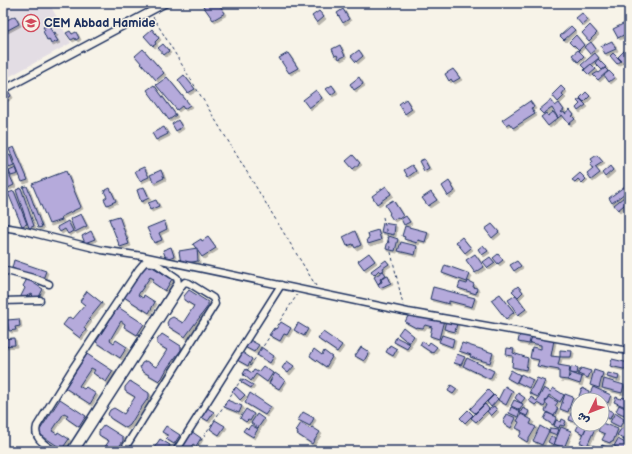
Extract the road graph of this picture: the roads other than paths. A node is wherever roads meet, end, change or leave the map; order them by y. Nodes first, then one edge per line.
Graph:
1 (166, 3) edge
2 (3, 90) edge
3 (3, 227) edge
4 (3, 270) edge
5 (49, 284) dead end
6 (281, 285) junction
7 (40, 300) dead end
8 (3, 302) edge
9 (629, 351) edge
10 (54, 451) edge
11 (70, 451) edge
12 (75, 451) edge
13 (123, 451) edge
14 (176, 451) edge

1 - 2 street
3 - 6 street
4 - 5 street
6 - 9 street
6 - 14 street
7 - 8 street
10 - 11 street
12 - 13 street

